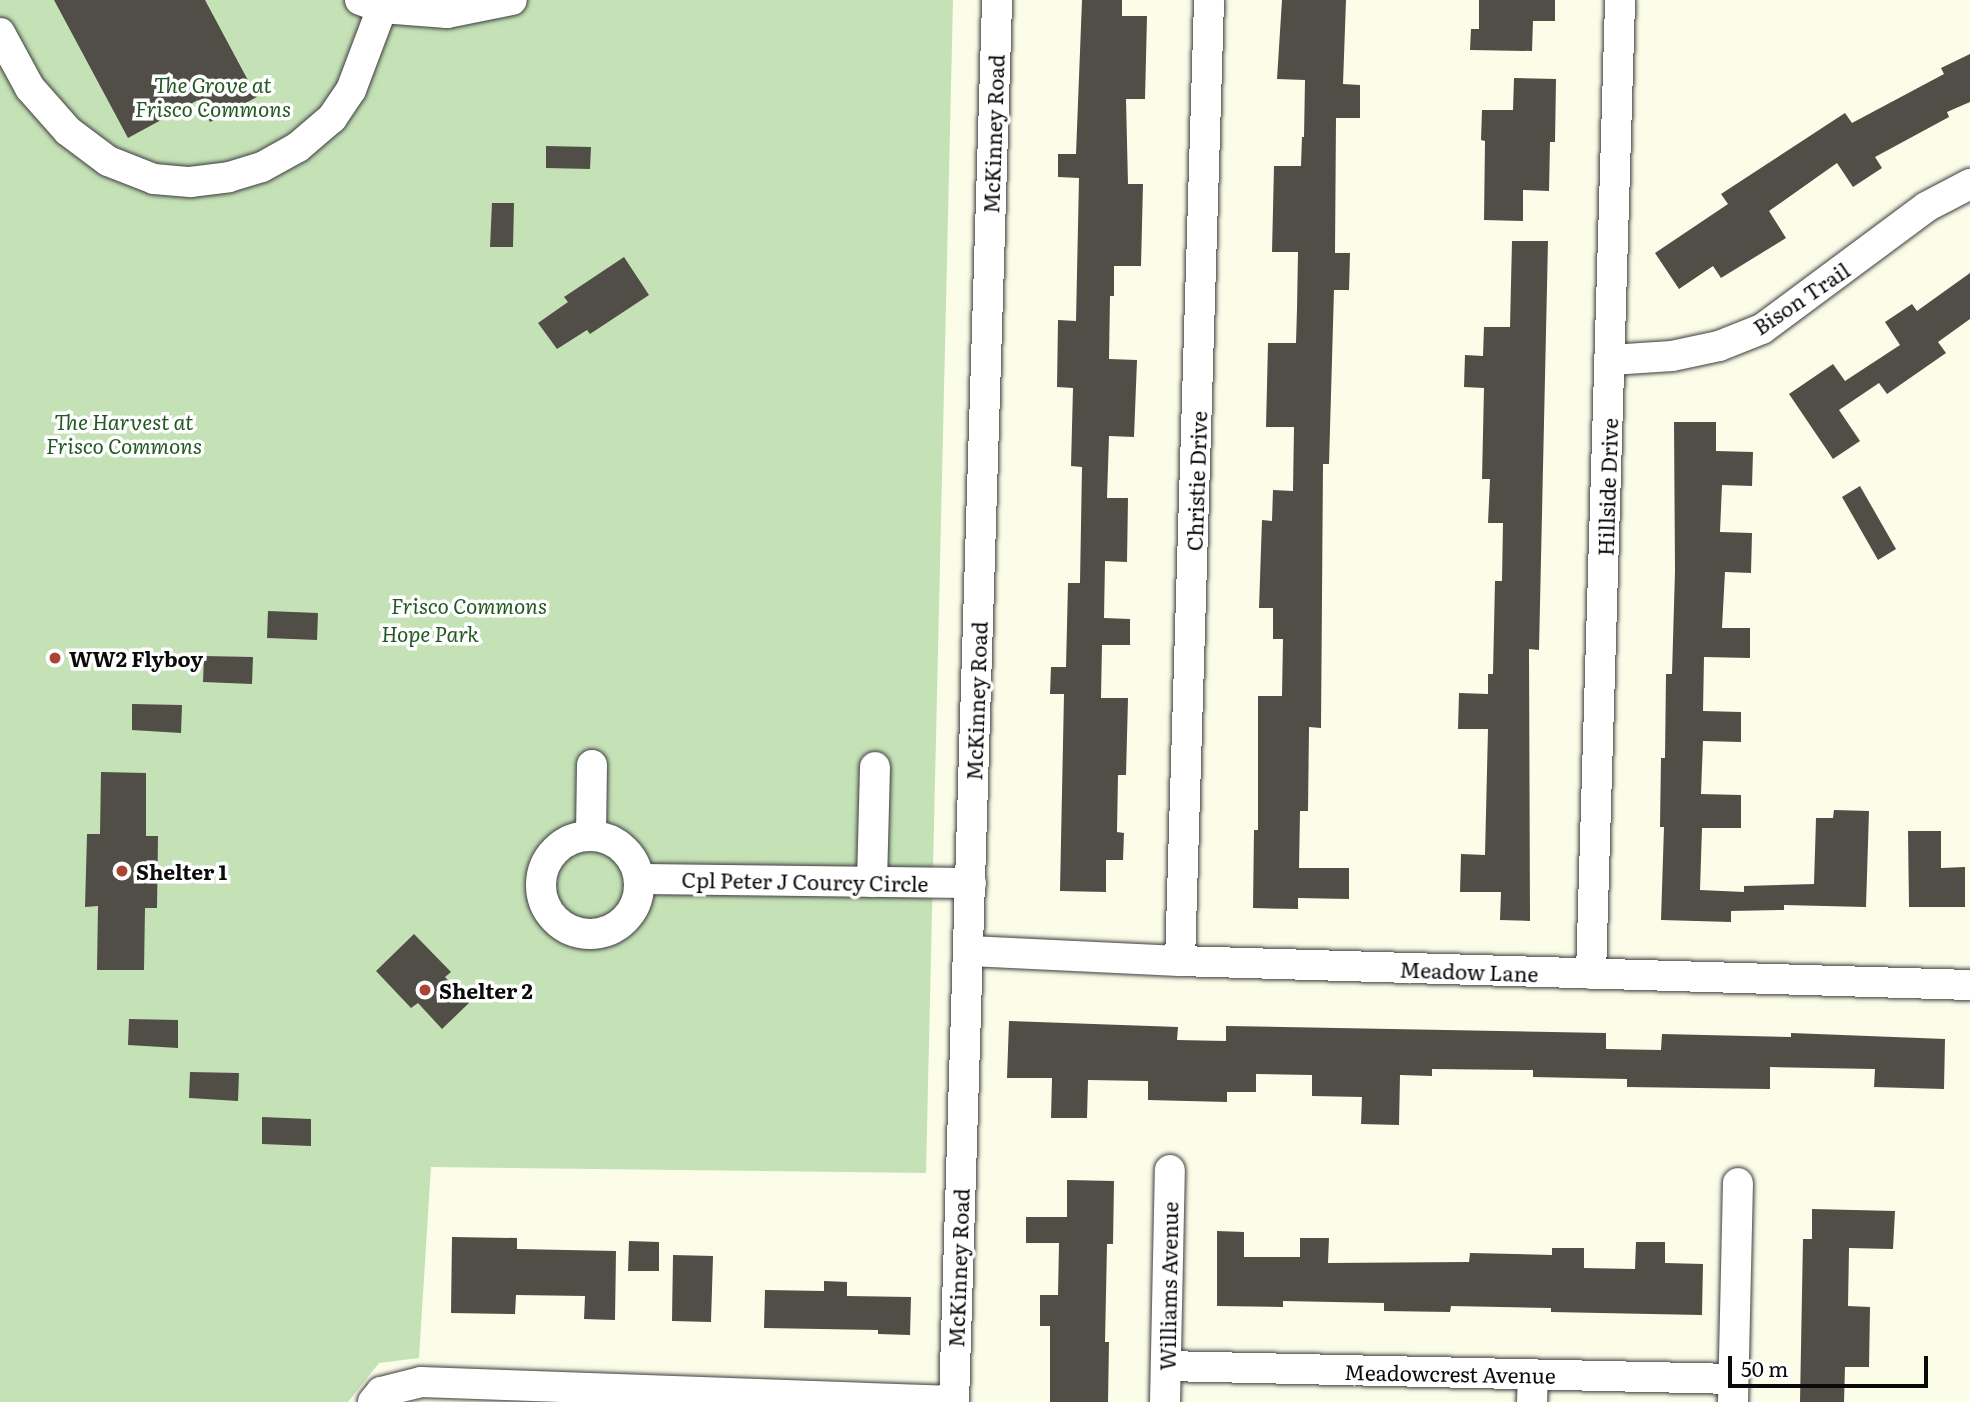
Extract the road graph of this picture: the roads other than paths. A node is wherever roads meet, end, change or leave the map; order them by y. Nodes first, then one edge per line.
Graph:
1 (512, 0) edge
2 (997, 0) edge
3 (1209, 0) edge
4 (1620, 0) edge
5 (371, 4) edge
6 (0, 33) edge
7 (1970, 184) edge
8 (1611, 360) junction
9 (592, 765) dead end
10 (875, 767) dead end
11 (591, 836) junction
12 (639, 879) junction
13 (872, 882) junction
14 (971, 883) junction
15 (969, 951) junction
16 (1180, 961) junction
17 (1591, 974) junction
18 (1970, 985) edge
19 (1170, 1170) dead end
20 (1738, 1183) dead end
21 (1166, 1366) junction
22 (1532, 1388) edge
23 (1733, 1391) edge
24 (373, 1402) edge
25 (954, 1402) edge
26 (1165, 1402) edge

1 - 5 street
2 - 14 street, McKinney Road
3 - 16 street, Christie Drive
4 - 8 street, Hillside Drive
5 - 6 street
7 - 8 street, Bison Trail
8 - 17 street, Hillside Drive
9 - 11 street
10 - 13 street
11 - 12 street
11 - 12 street
12 - 13 street, Cpl Peter J Courcy Circle
13 - 14 street, Cpl Peter J Courcy Circle
14 - 15 street, McKinney Road
15 - 16 street, Meadow Lane
15 - 25 street, McKinney Road
16 - 17 street, Meadow Lane
17 - 18 street, Meadow Lane
19 - 21 street, Williams Avenue
20 - 23 street
21 - 22 street, Meadowcrest Avenue
21 - 26 street, Williams Avenue
22 - 23 street, Meadowcrest Avenue
24 - 25 street

